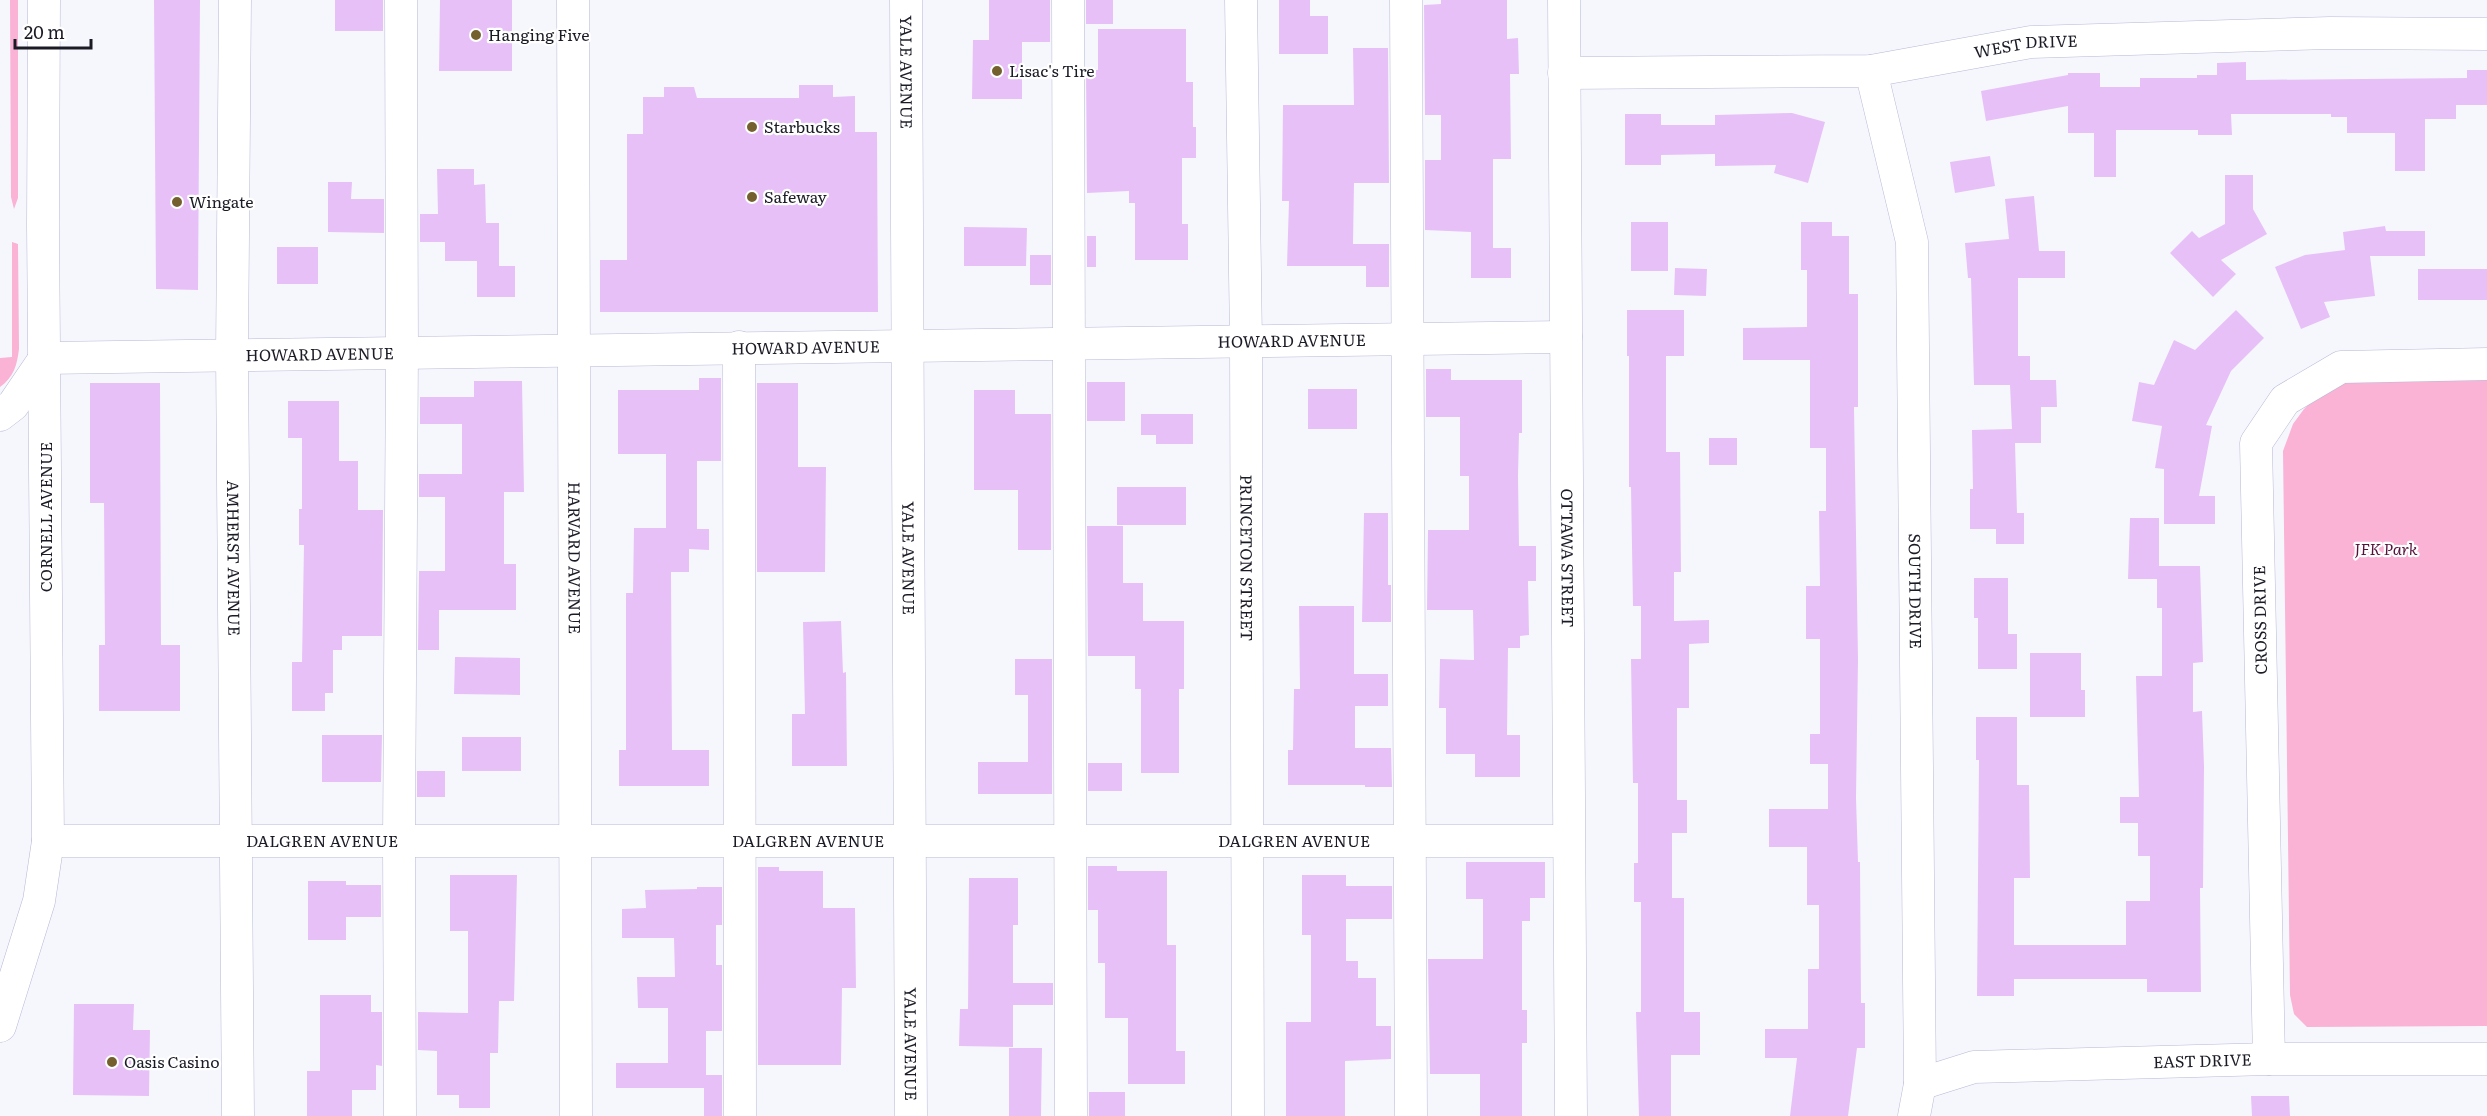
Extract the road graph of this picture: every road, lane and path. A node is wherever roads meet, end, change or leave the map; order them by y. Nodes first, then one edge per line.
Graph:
1 (45, 0) edge
2 (235, 0) edge
3 (401, 0) edge
4 (573, 0) edge
5 (906, 0) edge
6 (1068, 0) edge
7 (1241, 0) edge
8 (1406, 0) edge
9 (1564, 0) edge
10 (2487, 34) edge
11 (1871, 71) junction
12 (1564, 72) junction
13 (1566, 337) junction
14 (1408, 339) junction
15 (1246, 341) junction
16 (1070, 344) junction
17 (909, 345) junction
18 (739, 347) junction
19 (574, 349) junction
20 (402, 352) junction
21 (232, 354) junction
22 (45, 358) junction
23 (2487, 364) edge
24 (0, 414) edge
25 (48, 842) junction
26 (236, 842) junction
27 (399, 842) junction
28 (575, 842) junction
29 (739, 842) junction
30 (910, 842) junction
31 (1070, 842) junction
32 (1248, 842) junction
33 (1410, 842) junction
34 (1568, 842) junction
35 (0, 1026) edge
36 (2269, 1059) junction
37 (2487, 1059) edge
38 (1920, 1084) junction
39 (238, 1116) edge
40 (400, 1116) edge
41 (576, 1116) edge
42 (740, 1116) edge
43 (911, 1116) edge
44 (1071, 1116) edge
45 (1248, 1116) edge
46 (1411, 1116) edge
47 (1571, 1116) edge
48 (1914, 1116) edge

1 - 22 street, CORNELL AVENUE
2 - 21 street, AMHERST AVENUE
3 - 20 street
4 - 19 street, HARVARD AVENUE
5 - 17 street, YALE AVENUE
6 - 16 street
7 - 15 street, PRINCETON STREET
8 - 14 street
9 - 12 street, OTTAWA STREET
10 - 11 street, WEST DRIVE
11 - 12 street, WEST DRIVE
11 - 38 street, SOUTH DRIVE
12 - 13 street, OTTAWA STREET
13 - 14 street, HOWARD AVENUE
13 - 34 street, OTTAWA STREET
14 - 15 street, HOWARD AVENUE
14 - 33 street
15 - 16 street, HOWARD AVENUE
15 - 32 street, PRINCETON STREET
16 - 17 street, HOWARD AVENUE
16 - 31 street
17 - 18 street, HOWARD AVENUE
17 - 30 street, YALE AVENUE
18 - 19 street, HOWARD AVENUE
18 - 29 street
19 - 20 street, HOWARD AVENUE
19 - 28 street, HARVARD AVENUE
20 - 21 street, HOWARD AVENUE
20 - 27 street
21 - 22 street, HOWARD AVENUE
21 - 26 street, AMHERST AVENUE
22 - 24 street
22 - 25 street, CORNELL AVENUE
23 - 36 street, CROSS DRIVE
25 - 26 street, DALGREN AVENUE
25 - 35 street, CORNELL AVENUE
26 - 27 street, DALGREN AVENUE
26 - 39 street, AMHERST AVENUE
27 - 28 street, DALGREN AVENUE
27 - 40 street
28 - 29 street, DALGREN AVENUE
28 - 41 street, HARVARD AVENUE
29 - 30 street, DALGREN AVENUE
29 - 42 street
30 - 31 street, DALGREN AVENUE
30 - 43 street, YALE AVENUE
31 - 32 street, DALGREN AVENUE
31 - 44 street
32 - 33 street, DALGREN AVENUE
32 - 45 street, PRINCETON STREET
33 - 34 street, DALGREN AVENUE
33 - 46 street
34 - 47 street, OTTAWA STREET
36 - 37 street, EAST DRIVE
36 - 38 street, EAST DRIVE
38 - 48 street, SOUTH DRIVE

